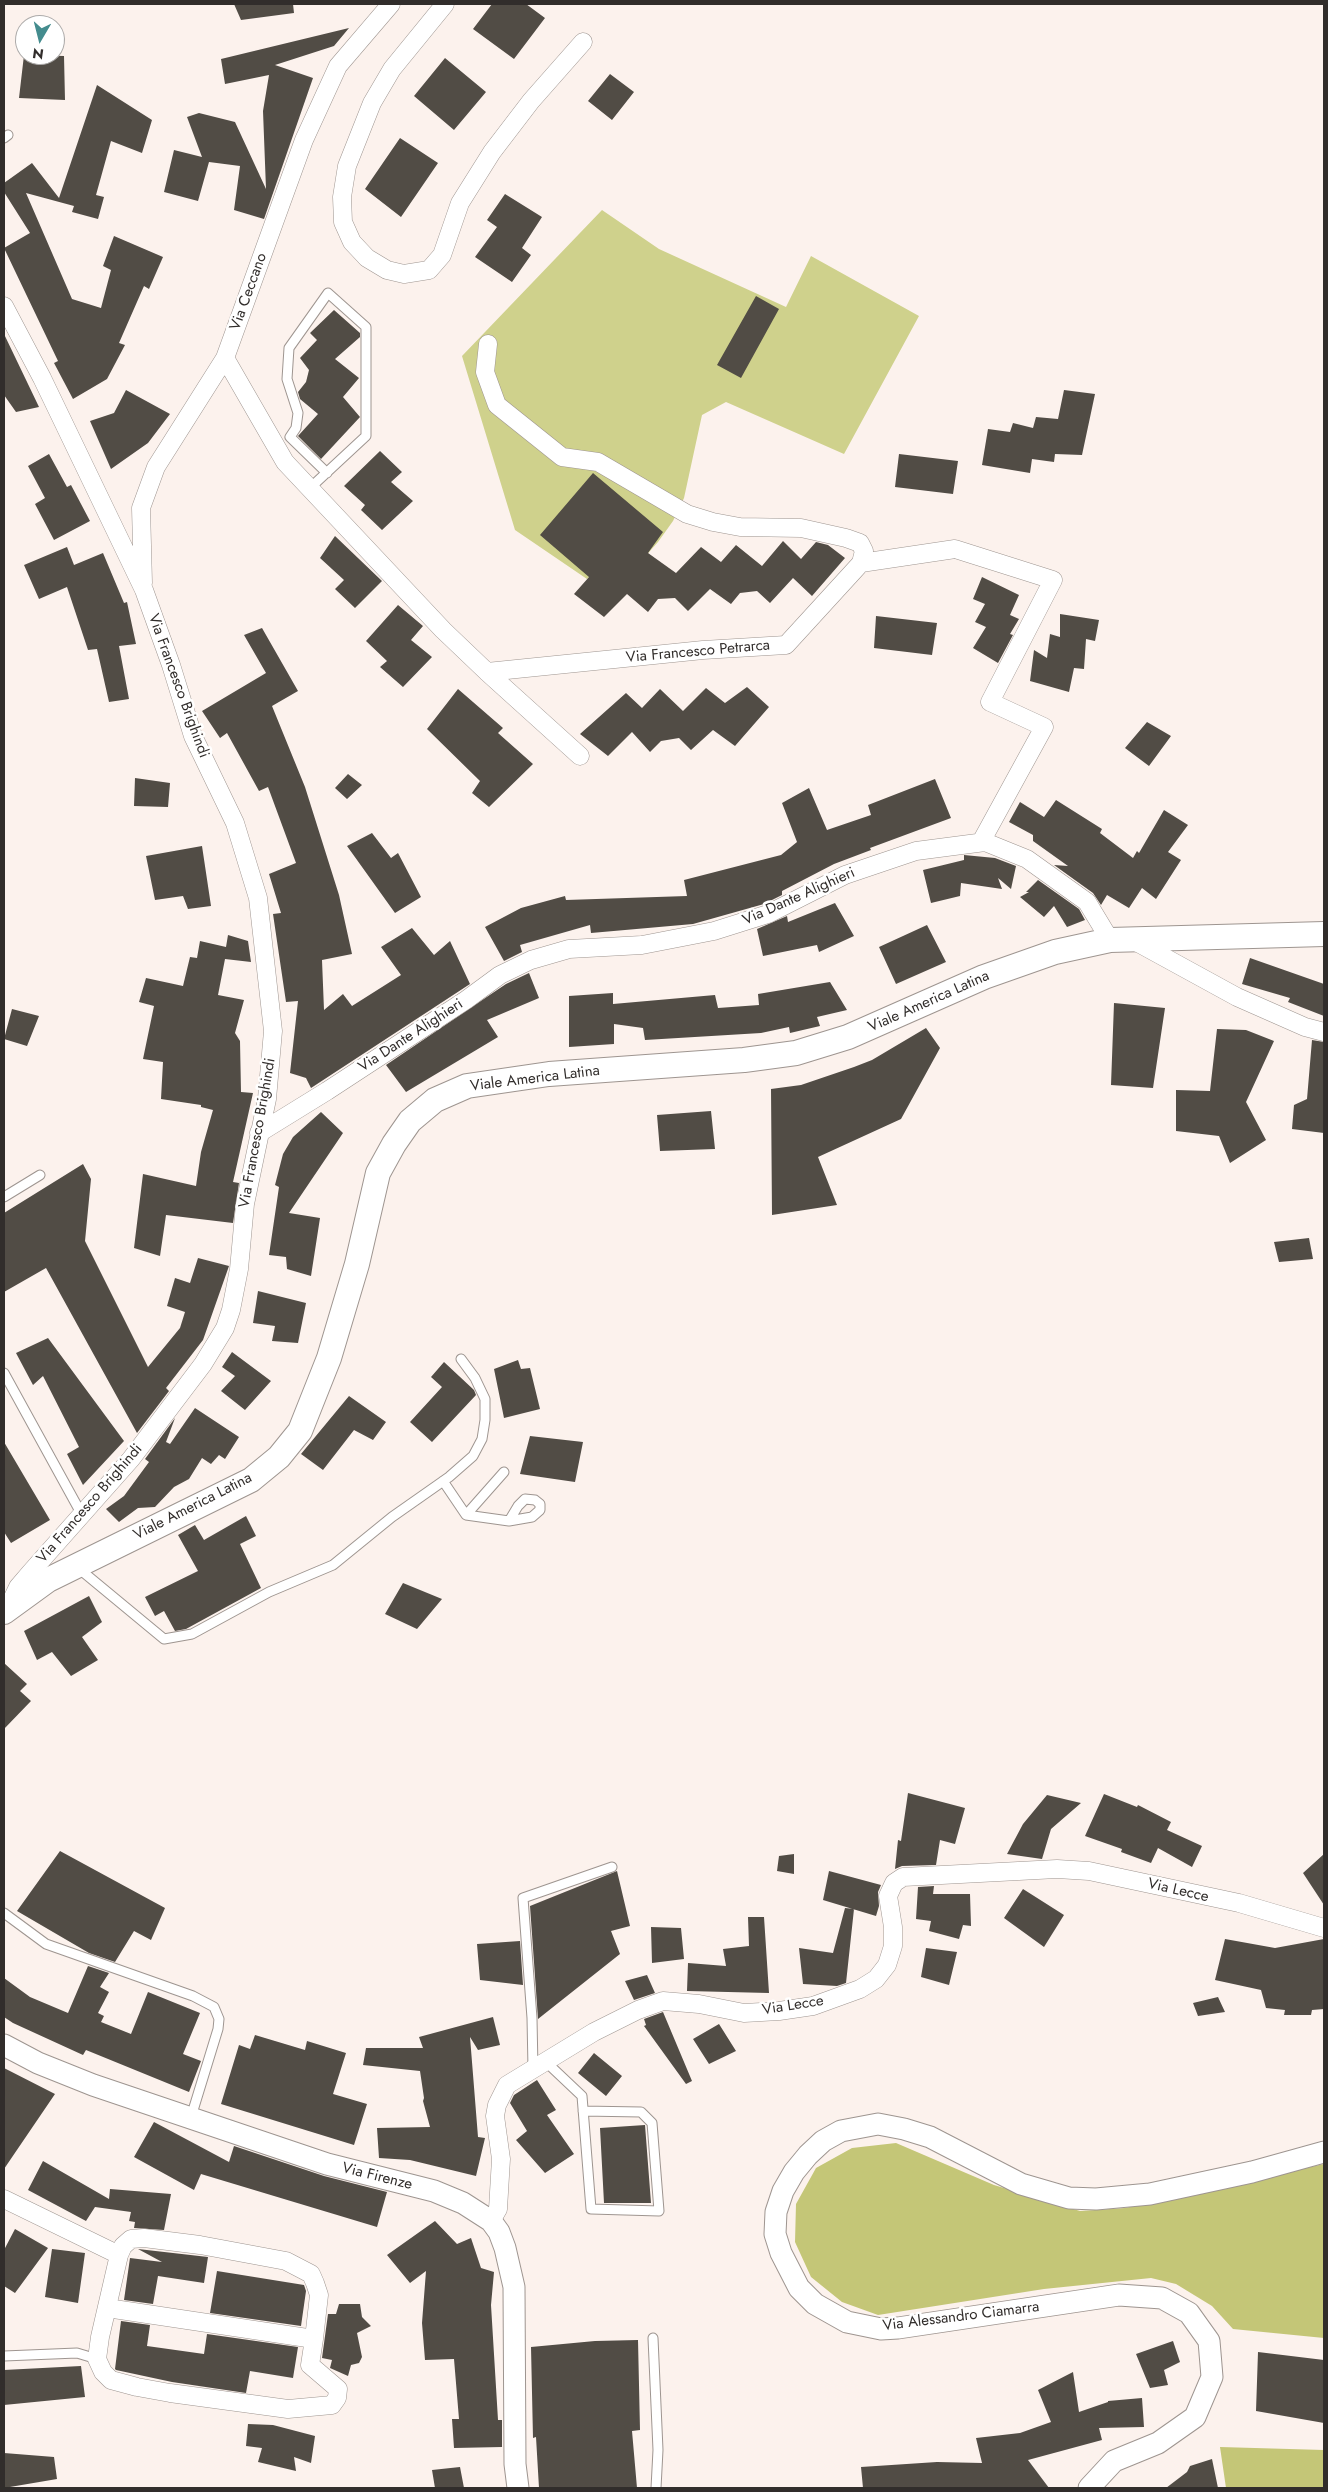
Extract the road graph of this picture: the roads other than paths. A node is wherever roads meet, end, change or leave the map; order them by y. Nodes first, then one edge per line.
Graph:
1 (391, 4) edge
2 (444, 4) edge
3 (583, 42) dead end
4 (4, 306) edge
5 (488, 344) dead end
6 (225, 358) junction
7 (327, 473) junction
8 (310, 488) junction
9 (861, 563) junction
10 (144, 590) junction
11 (487, 672) junction
12 (580, 756) dead end
13 (982, 842) junction
14 (1324, 934) edge
15 (1120, 939) junction
16 (1324, 1032) edge
17 (259, 1133) junction
18 (40, 1175) dead end
19 (4, 1197) edge
20 (461, 1359) dead end
21 (4, 1373) edge
22 (504, 1472) dead end
23 (443, 1481) junction
24 (81, 1513) junction
25 (466, 1515) junction
26 (509, 1521) dead end
27 (75, 1566) junction
28 (6, 1610) edge
29 (612, 1867) dead end
30 (4, 1913) edge
31 (1324, 1928) edge
32 (4, 2045) edge
33 (539, 2065) junction
34 (584, 2111) junction
35 (191, 2118) junction
36 (1324, 2152) edge
37 (4, 2198) edge
38 (491, 2221) junction
39 (119, 2255) junction
40 (107, 2308) junction
41 (652, 2338) dead end
42 (314, 2339) junction
43 (4, 2356) edge
44 (97, 2359) junction
45 (518, 2488) edge
46 (656, 2488) edge
47 (1089, 2488) edge

1 - 6 street, Via Ceccano
2 - 3 street
4 - 10 street, Via Francesco Brighindi
5 - 9 street
6 - 8 street
6 - 10 street, Via Ceccano
7 - 7 lane
7 - 8 lane
8 - 11 street
9 - 11 street, Via Francesco Petrarca
9 - 13 street
10 - 17 street, Via Francesco Brighindi
11 - 12 street
13 - 15 street, Via Dante Alighieri
13 - 17 street, Via Dante Alighieri
14 - 15 main road, Viale America Latina
15 - 16 street
15 - 27 main road, Viale America Latina
17 - 24 street, Via Francesco Brighindi
18 - 19 lane
20 - 23 lane
21 - 24 lane
22 - 25 lane
23 - 25 lane
23 - 27 lane
24 - 28 street, Via Francesco Brighindi
25 - 26 lane
27 - 28 main road, Viale America Latina
29 - 33 lane
30 - 35 lane
31 - 33 street, Via Lecce
32 - 35 street, Via Firenze
33 - 34 lane
33 - 38 street, Via Lecce
34 - 34 lane
35 - 38 street, Via Firenze
36 - 47 street, Via Alessandro Ciamarra
37 - 39 street
38 - 45 street, Via Firenze
39 - 40 street
39 - 42 street
40 - 42 street
40 - 44 street
41 - 46 lane
42 - 44 street
43 - 44 lane

